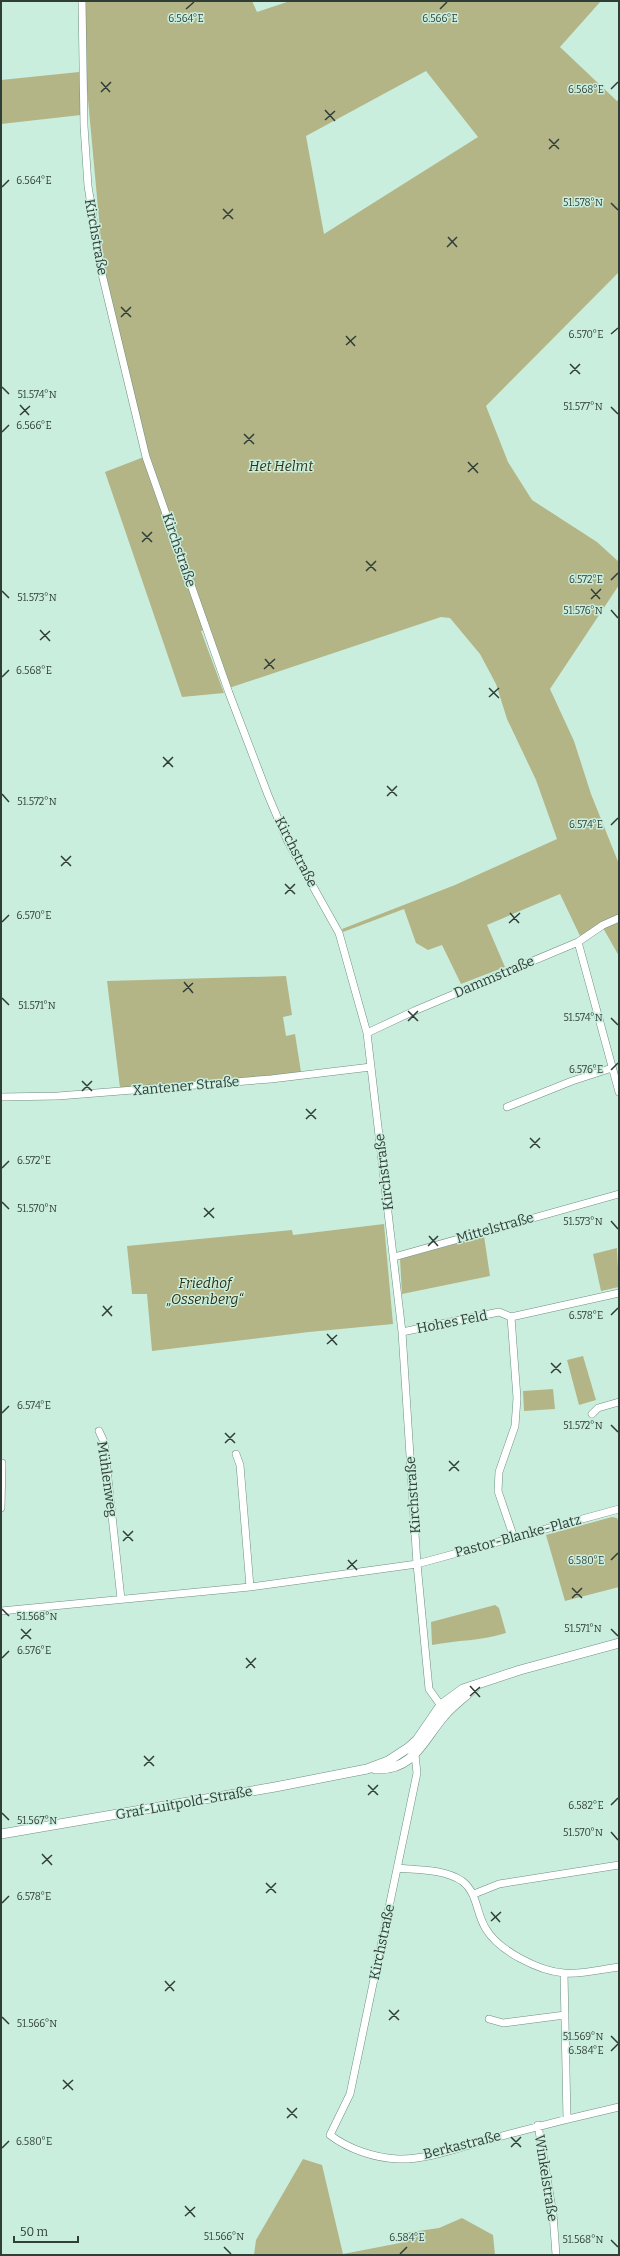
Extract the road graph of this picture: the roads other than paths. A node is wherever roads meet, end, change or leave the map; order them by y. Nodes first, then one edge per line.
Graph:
1 (82, 1) edge
2 (619, 918) edge
3 (578, 942) junction
4 (367, 1033) junction
5 (371, 1067) junction
6 (612, 1068) junction
7 (619, 1092) edge
8 (1, 1097) edge
9 (507, 1106) dead end
10 (619, 1194) edge
11 (394, 1257) junction
12 (619, 1293) edge
13 (511, 1317) junction
14 (402, 1332) junction
15 (619, 1402) edge
16 (592, 1414) dead end
17 (99, 1431) dead end
18 (236, 1454) dead end
19 (2, 1463) edge
20 (1, 1508) edge
21 (619, 1508) edge
22 (514, 1538) junction
23 (417, 1564) junction
24 (250, 1587) junction
25 (121, 1599) junction
26 (1, 1611) edge
27 (619, 1643) edge
28 (481, 1682) junction
29 (441, 1706) junction
30 (447, 1713) junction
31 (408, 1748) junction
32 (415, 1756) junction
33 (367, 1769) junction
34 (1, 1834) edge
35 (619, 1865) edge
36 (397, 1868) junction
37 (474, 1894) junction
38 (619, 1967) edge
39 (564, 1973) junction
40 (565, 2015) junction
41 (489, 2019) dead end
42 (619, 2107) edge
43 (567, 2119) junction
44 (538, 2125) junction
45 (330, 2135) joint
46 (556, 2255) edge

1 - 4 street, Kirchstraße
2 - 3 street, Dammstraße
3 - 4 street, Dammstraße
3 - 6 street
4 - 5 street, Kirchstraße
5 - 8 street, Xantener Straße
5 - 11 street, Kirchstraße
6 - 7 street
6 - 9 street
10 - 11 street, Mittelstraße
11 - 14 street, Kirchstraße
12 - 13 street, Hohes Feld
13 - 14 street, Hohes Feld
13 - 22 street
14 - 23 street, Kirchstraße
15 - 16 street
17 - 25 street, Mühlenweg
18 - 24 street
19 - 20 street
21 - 22 street, Pastor-Blanke-Platz
22 - 23 street, Pastor-Blanke-Platz
23 - 24 street
23 - 29 street, Kirchstraße
24 - 25 street
25 - 26 street
27 - 28 street, Graf-Luitpold-Straße
28 - 29 street, Graf-Luitpold-Straße
28 - 30 street, Graf-Luitpold-Straße
29 - 30 street, Kirchstraße
29 - 31 street, Graf-Luitpold-Straße
30 - 32 street, Graf-Luitpold-Straße
31 - 32 street
31 - 33 street, Graf-Luitpold-Straße
32 - 33 street, Graf-Luitpold-Straße
32 - 36 street, Kirchstraße
33 - 34 street, Graf-Luitpold-Straße
35 - 37 street
36 - 37 street
36 - 45 street, Kirchstraße
37 - 39 street
38 - 39 street
39 - 40 street
40 - 41 street
40 - 43 street
42 - 43 street, Berkastraße
43 - 44 street, Berkastraße
44 - 45 street, Berkastraße
44 - 46 street, Winkelstraße

